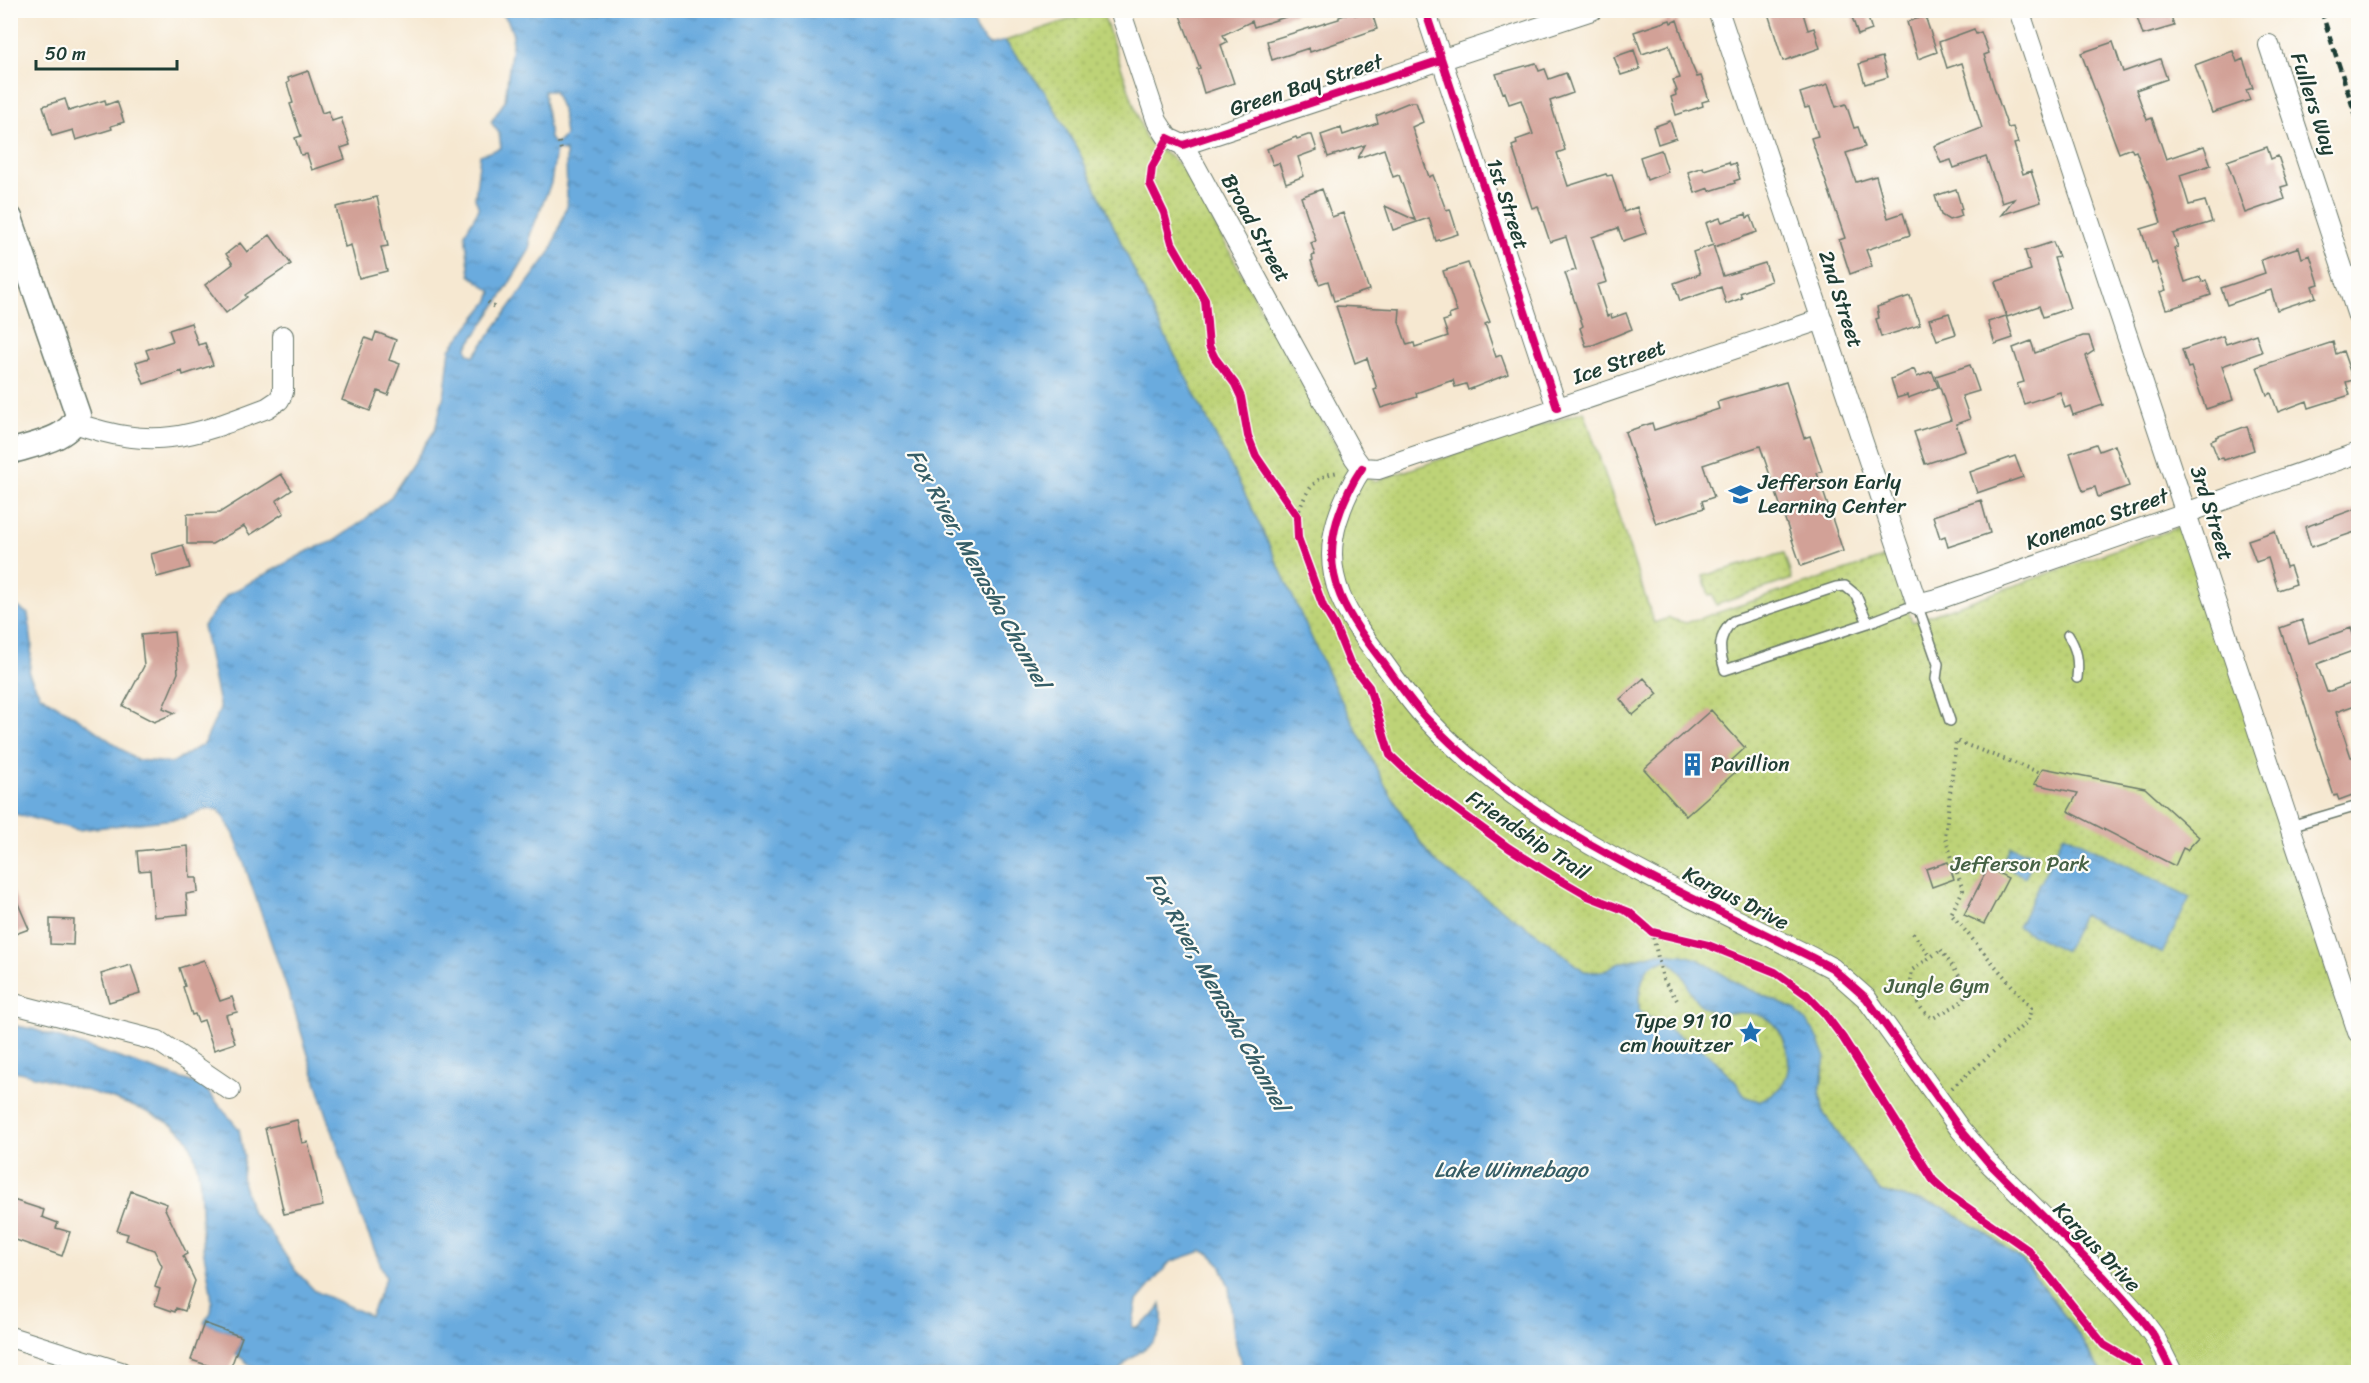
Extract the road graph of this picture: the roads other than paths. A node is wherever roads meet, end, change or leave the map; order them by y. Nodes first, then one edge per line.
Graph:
1 (1120, 10) edge
2 (1425, 10) edge
3 (1592, 10) edge
4 (1718, 10) edge
5 (2019, 10) edge
6 (2269, 45) dead end
7 (1441, 60) junction
8 (1183, 146) junction
9 (10, 218) edge
10 (2358, 316) edge
11 (1822, 319) junction
12 (283, 336) dead end
13 (1557, 408) junction
14 (75, 423) junction
15 (10, 452) edge
16 (2358, 453) edge
17 (1359, 472) junction
18 (2186, 513) junction
19 (1917, 604) junction
20 (1868, 623) junction
21 (2068, 634) dead end
22 (2077, 678) dead end
23 (1950, 721) dead end
24 (2358, 806) edge
25 (2290, 826) junction
26 (10, 1003) edge
27 (2358, 1032) edge
28 (230, 1090) dead end
29 (10, 1337) edge
30 (121, 1372) edge
31 (2172, 1372) edge

1 - 8 street, Broad Street
2 - 7 street, 1st Street
3 - 7 street, Green Bay Street
4 - 11 street, 2nd Street
5 - 18 street, 3rd Street
6 - 10 street, Fullers Way
7 - 8 street, Green Bay Street
7 - 13 street, 1st Street
8 - 17 street, Broad Street
9 - 14 street
11 - 13 street, Ice Street
11 - 19 street, 2nd Street
12 - 14 street
13 - 17 street, Ice Street
14 - 15 street
16 - 18 street, Konemac Street
17 - 31 street, Kargus Drive
18 - 19 street, Konemac Street
18 - 25 street, 3rd Street
19 - 20 lane
19 - 23 lane
20 - 20 lane
21 - 22 lane
24 - 25 lane
25 - 27 street, 3rd Street
26 - 28 street
29 - 30 street

